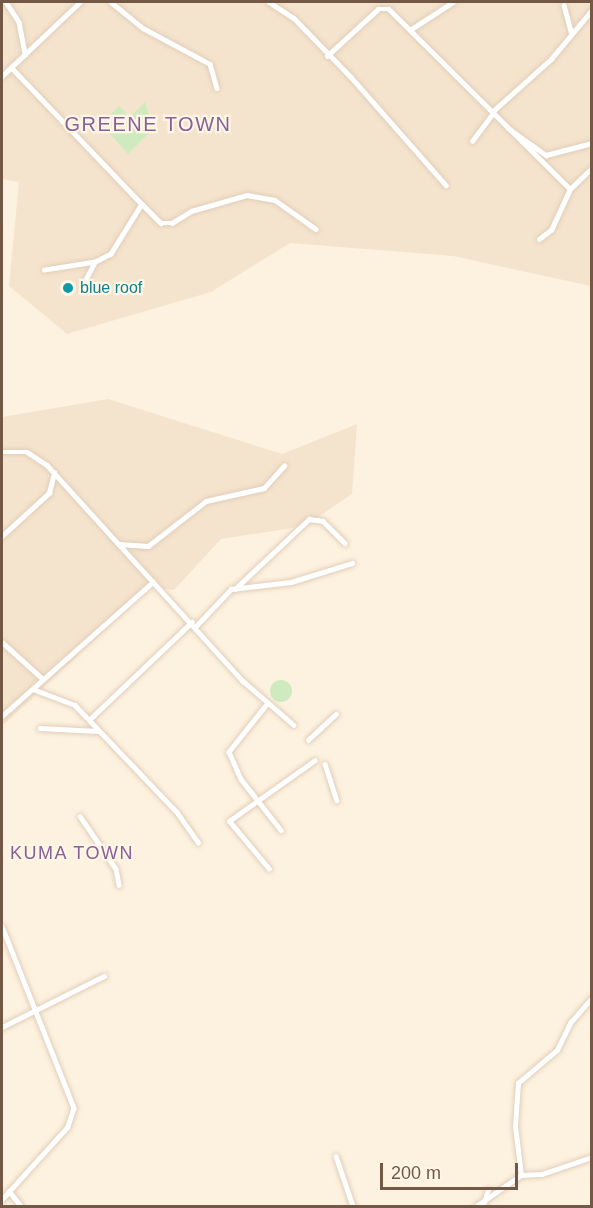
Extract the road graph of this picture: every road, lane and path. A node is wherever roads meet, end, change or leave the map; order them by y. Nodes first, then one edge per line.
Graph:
1 (6, 2) edge
2 (80, 2) edge
3 (111, 2) edge
4 (269, 2) edge
5 (453, 2) edge
6 (564, 5) dead end
7 (591, 10) edge
8 (410, 30) junction
9 (571, 32) junction
10 (25, 54) junction
11 (327, 56) junction
12 (10, 67) junction
13 (2, 76) edge
14 (217, 88) dead end
15 (493, 113) junction
16 (505, 127) junction
17 (472, 141) dead end
18 (591, 143) edge
19 (591, 168) edge
20 (446, 185) dead end
21 (570, 189) junction
22 (142, 204) junction
23 (316, 229) dead end
24 (539, 239) dead end
25 (95, 262) junction
26 (45, 270) dead end
27 (82, 286) dead end
28 (2, 452) edge
29 (284, 466) dead end
30 (54, 472) junction
31 (2, 536) edge
32 (345, 543) dead end
33 (119, 544) junction
34 (352, 563) dead end
35 (153, 582) junction
36 (235, 589) junction
37 (194, 624) junction
38 (2, 642) edge
39 (43, 680) junction
40 (33, 689) junction
41 (268, 703) junction
42 (336, 714) dead end
43 (2, 716) edge
44 (89, 720) junction
45 (294, 725) dead end
46 (39, 728) dead end
47 (97, 731) junction
48 (308, 740) dead end
49 (315, 760) dead end
50 (325, 764) dead end
51 (260, 800) junction
52 (338, 800) dead end
53 (80, 816) dead end
54 (280, 830) dead end
55 (198, 842) dead end
56 (269, 869) dead end
57 (119, 885) dead end
58 (2, 926) edge
59 (104, 976) dead end
60 (591, 998) edge
61 (36, 1007) junction
62 (2, 1027) edge
63 (336, 1156) dead end
64 (591, 1157) edge
65 (521, 1175) junction
66 (488, 1190) dead end
67 (9, 1191) junction
68 (2, 1200) edge
69 (484, 1204) edge
70 (21, 1206) edge
71 (353, 1206) edge
72 (476, 1206) edge

1 - 10 street
2 - 10 street
3 - 14 street
4 - 11 street
5 - 8 street
6 - 9 street
7 - 9 street
8 - 11 street
8 - 15 street
9 - 15 street
10 - 12 street
11 - 20 street
12 - 13 street
12 - 22 street
15 - 16 street
15 - 17 street
16 - 18 street
16 - 21 street
19 - 21 street
21 - 24 street
22 - 23 street
22 - 25 street
25 - 26 street
25 - 27 street
28 - 30 street
29 - 33 street
30 - 31 street
30 - 33 street
32 - 36 street
33 - 35 street
34 - 36 street
35 - 37 street
35 - 39 street
36 - 37 street
37 - 41 street
37 - 44 street
38 - 39 street
39 - 40 street
40 - 43 street
40 - 44 street
41 - 45 street
41 - 51 street
42 - 48 street
44 - 47 street
46 - 47 street
47 - 55 street
49 - 51 street
50 - 52 street
51 - 54 street
51 - 56 street
53 - 57 street
58 - 61 street
59 - 61 street
60 - 65 street
61 - 62 street
61 - 67 street
63 - 71 street
64 - 65 street
65 - 69 street
66 - 69 street
67 - 68 street
67 - 70 street
69 - 72 street

